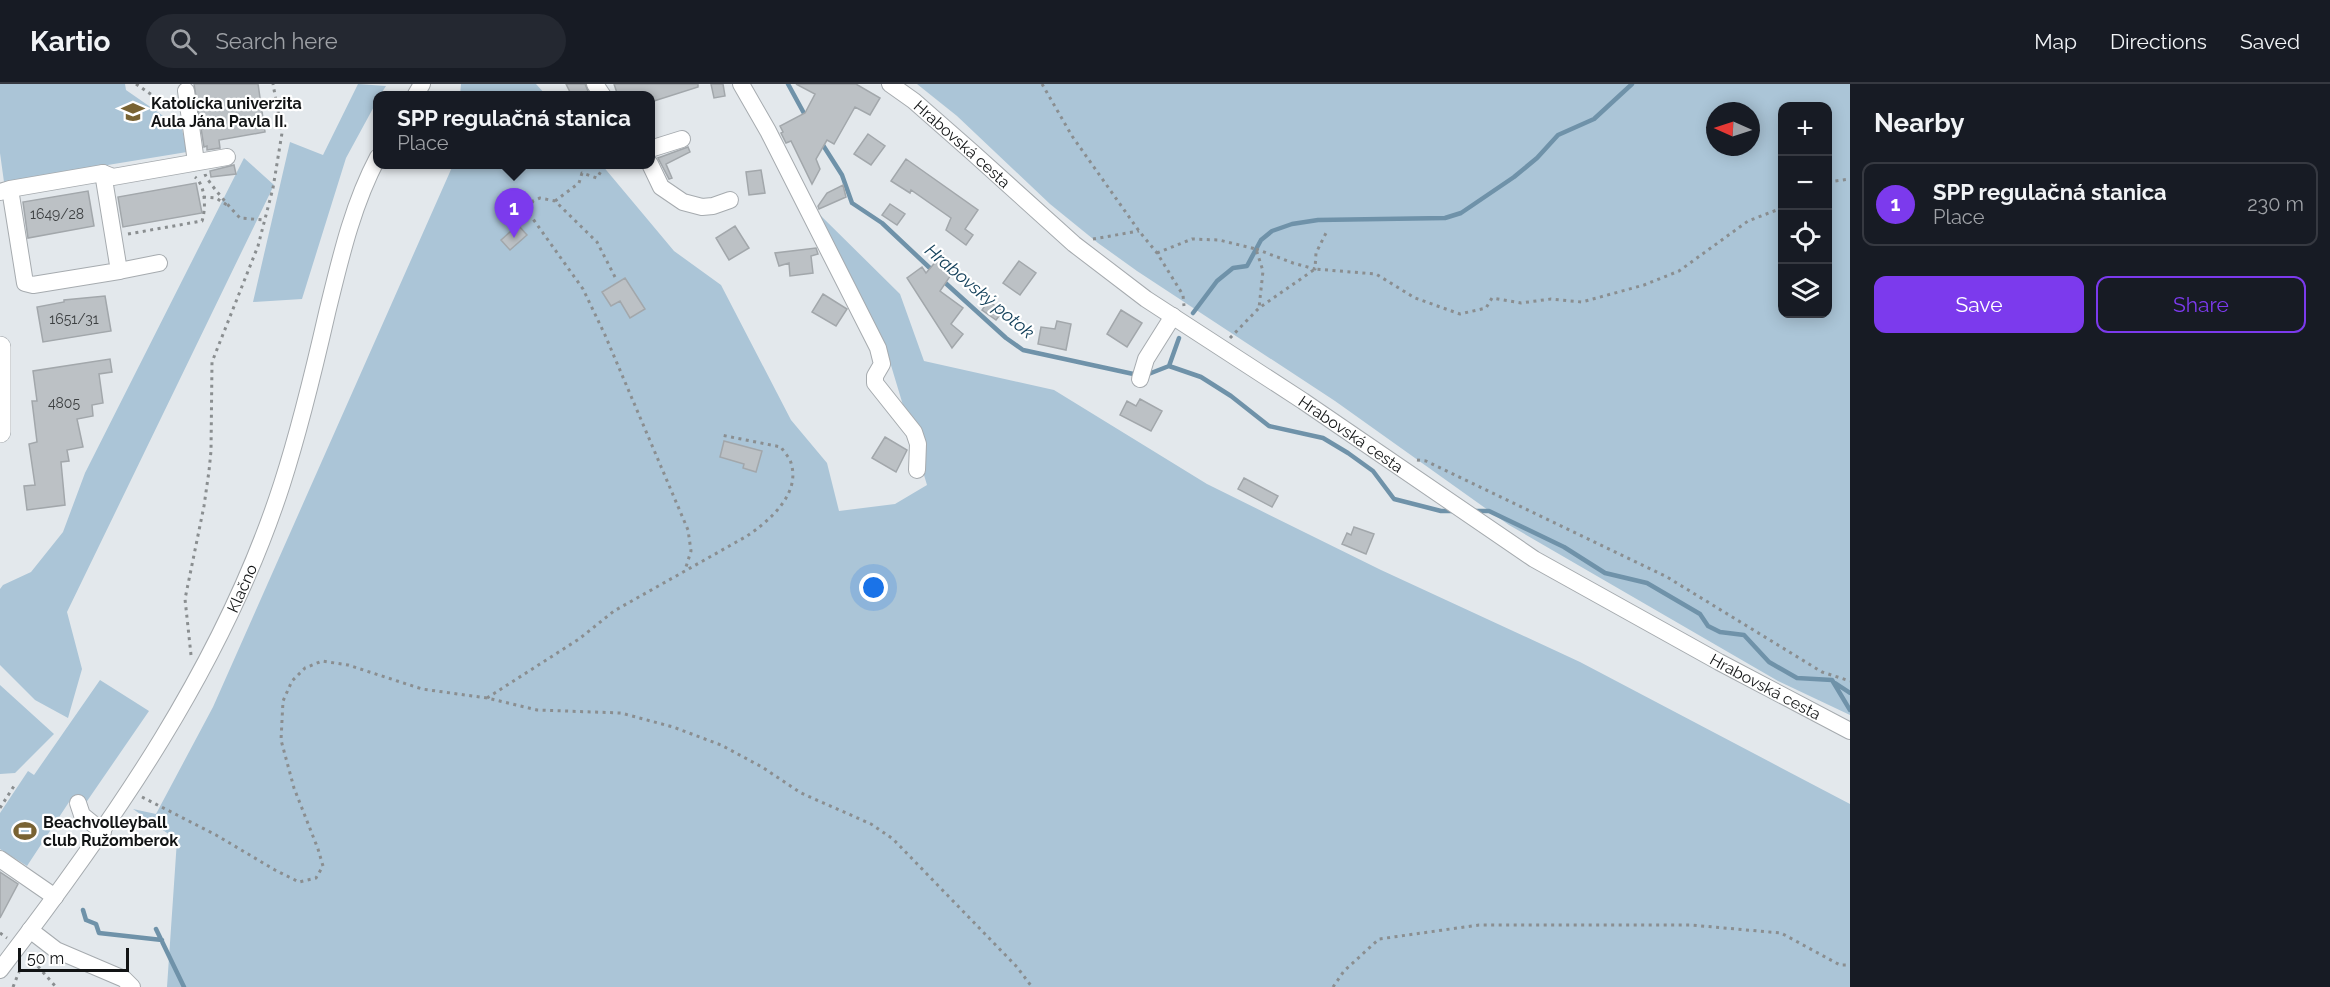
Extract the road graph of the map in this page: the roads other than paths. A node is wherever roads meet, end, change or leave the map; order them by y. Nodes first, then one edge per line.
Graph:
1 (741, 84) edge
2 (890, 84) edge
3 (186, 91) dead end
4 (682, 139) dead end
5 (655, 148) edge
6 (228, 157) dead end
7 (196, 166) junction
8 (373, 168) edge
9 (652, 169) edge
10 (104, 173) junction
11 (5, 190) edge
12 (730, 201) dead end
13 (159, 263) dead end
14 (119, 271) junction
15 (1179, 314) junction
16 (0, 347) edge
17 (1141, 375) dead end
18 (0, 432) edge
19 (917, 470) dead end
20 (1850, 731) edge
21 (78, 803) dead end
22 (104, 832) junction
23 (0, 859) edge
24 (55, 897) junction
25 (30, 930) junction
26 (0, 970) edge
27 (132, 987) edge

1 - 19 street
2 - 15 street, Hrabovská cesta
3 - 7 street
4 - 5 street
6 - 7 street
7 - 10 street
8 - 22 street, Klačno
9 - 12 street
10 - 11 street
10 - 14 street
11 - 14 street
13 - 14 street
15 - 17 street
15 - 20 street, Hrabovská cesta
16 - 18 main road
21 - 22 street
22 - 24 street, Klačno
23 - 24 street
24 - 25 street, Klačno
25 - 26 street, Klačno
25 - 27 street

